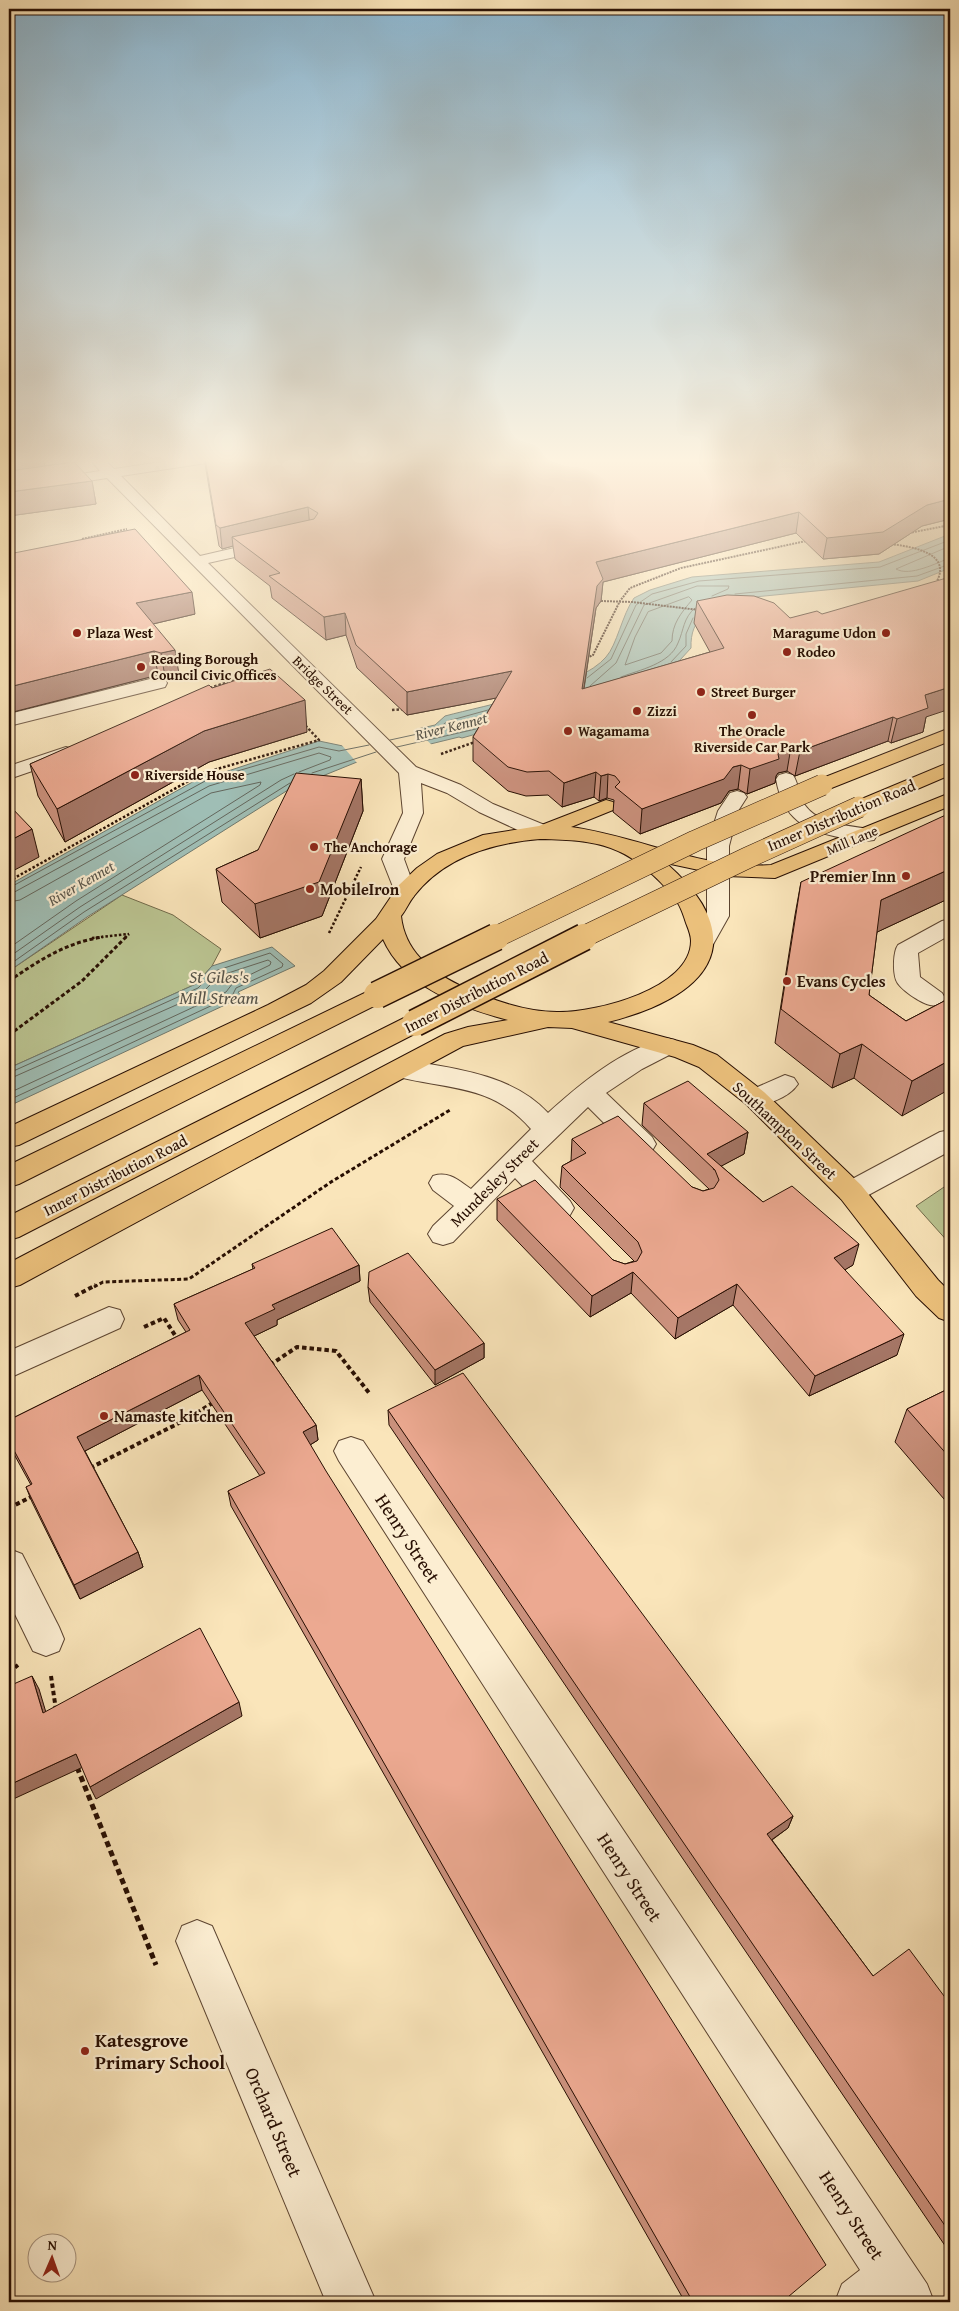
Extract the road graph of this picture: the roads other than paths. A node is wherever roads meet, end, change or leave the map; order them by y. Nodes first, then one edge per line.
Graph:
1 (203, 566) edge
2 (310, 672) junction
3 (286, 678) dead end
4 (158, 683) edge
5 (9, 720) edge
6 (950, 734) edge
7 (84, 747) edge
8 (403, 764) junction
9 (950, 768) edge
10 (9, 773) edge
11 (786, 779) edge
12 (736, 797) edge
13 (950, 799) edge
14 (606, 806) edge
15 (541, 831) junction
16 (866, 835) junction
17 (635, 850) junction
18 (716, 867) junction
19 (405, 892) junction
20 (390, 916) junction
21 (950, 926) edge
22 (703, 943) junction
23 (933, 998) dead end
24 (564, 1020) junction
25 (666, 1046) junction
26 (400, 1070) junction
27 (785, 1084) dead end
28 (588, 1091) junction
29 (755, 1098) junction
30 (546, 1129) junction
31 (9, 1138) edge
32 (950, 1139) edge
33 (658, 1159) edge
34 (516, 1162) junction
35 (9, 1176) edge
36 (443, 1183) dead end
37 (850, 1192) junction
38 (474, 1205) junction
39 (576, 1224) edge
40 (9, 1229) edge
41 (443, 1234) dead end
42 (9, 1277) edge
43 (950, 1310) edge
44 (109, 1319) road end
45 (9, 1365) edge
46 (351, 1451) dead end
47 (9, 1565) edge
48 (46, 1638) dead end
49 (197, 1941) dead end
50 (887, 2293) edge
51 (351, 2302) edge

1 - 2 street, Bridge Street
2 - 3 street
2 - 8 street, Bridge Street
4 - 5 street
6 - 35 main road, Inner Distribution Road, bridge
7 - 10 street
8 - 15 street, Bridge Street
8 - 19 street
9 - 40 main road, Inner Distribution Road, bridge
11 - 16 street
12 - 18 street
13 - 16 main road, Mill Lane
14 - 15 main road
15 - 17 main road, Mill Lane
15 - 19 main road
16 - 18 main road, Mill Lane
17 - 18 main road, Mill Lane
17 - 22 main road
18 - 22 street
19 - 20 main road
20 - 24 main road, Southampton Street
20 - 31 main road
21 - 23 street
22 - 24 main road
24 - 25 main road, Southampton Street
24 - 26 main road
25 - 28 street, Mundesley Street
25 - 29 main road, Southampton Street
26 - 30 street, Mundesley Street
26 - 42 main road
27 - 29 street
28 - 30 street, Mundesley Street
28 - 33 street
29 - 37 main road, Southampton Street
30 - 34 street, Mundesley Street
32 - 37 street
34 - 38 street, Mundesley Street
34 - 39 street
36 - 38 street
37 - 43 main road, Southampton Street
38 - 41 street, Mundesley Street
44 - 45 street
46 - 50 street, Henry Street
47 - 48 street
49 - 51 street, Orchard Street

